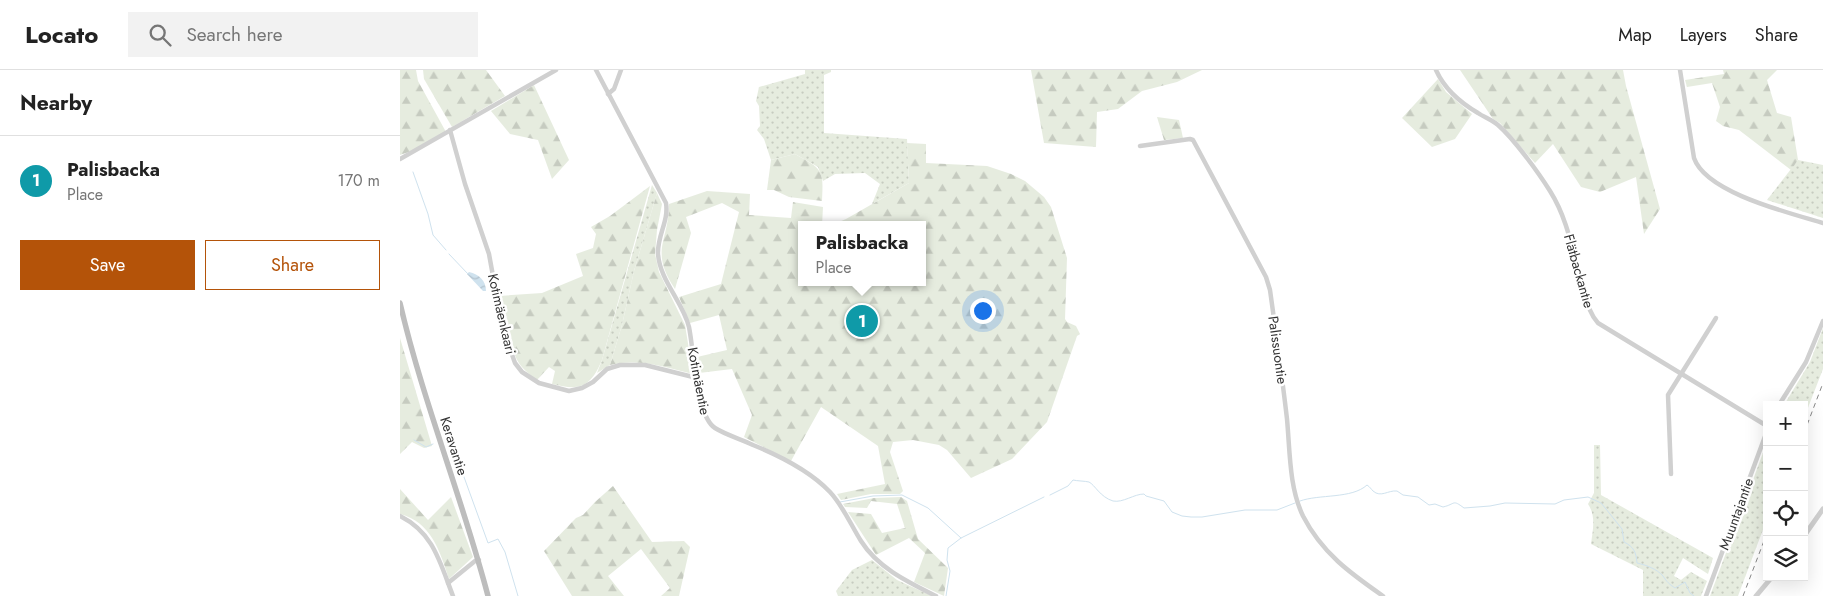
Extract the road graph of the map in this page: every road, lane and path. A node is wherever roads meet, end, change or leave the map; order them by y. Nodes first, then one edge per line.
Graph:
1 (556, 70) edge
2 (596, 70) edge
3 (621, 70) edge
4 (1436, 70) edge
5 (1680, 70) edge
6 (608, 94) junction
7 (450, 130) junction
8 (1140, 146) dead end
9 (400, 159) edge
10 (1823, 223) edge
11 (400, 303) edge
12 (1716, 318) dead end
13 (1823, 321) edge
14 (1680, 374) junction
15 (697, 378) junction
16 (1782, 401) edge
17 (1763, 424) edge
18 (1763, 442) edge
19 (1671, 474) dead end
20 (1823, 509) edge
21 (400, 516) edge
22 (1808, 530) edge
23 (479, 560) junction
24 (1769, 581) edge
25 (448, 583) junction
26 (453, 596) edge
27 (488, 596) edge
28 (936, 596) edge
29 (1383, 596) edge
30 (1706, 596) edge
31 (1756, 596) edge

1 - 7 street
2 - 6 street, Kotimäentie
3 - 6 street
4 - 14 street, Flätbackantie
5 - 10 street
6 - 15 street, Kotimäentie
7 - 9 street
7 - 15 street, Kotimäenkaari
8 - 29 street, Palissuontie
11 - 23 main road, Keravantie
12 - 14 street
13 - 16 street
14 - 17 street, Flätbackantie
14 - 19 street
15 - 28 street, Kotimäentie
18 - 30 street, Muuntajantie
20 - 22 street
21 - 25 street
23 - 25 street
23 - 27 main road, Keravantie
24 - 31 street
25 - 26 street

